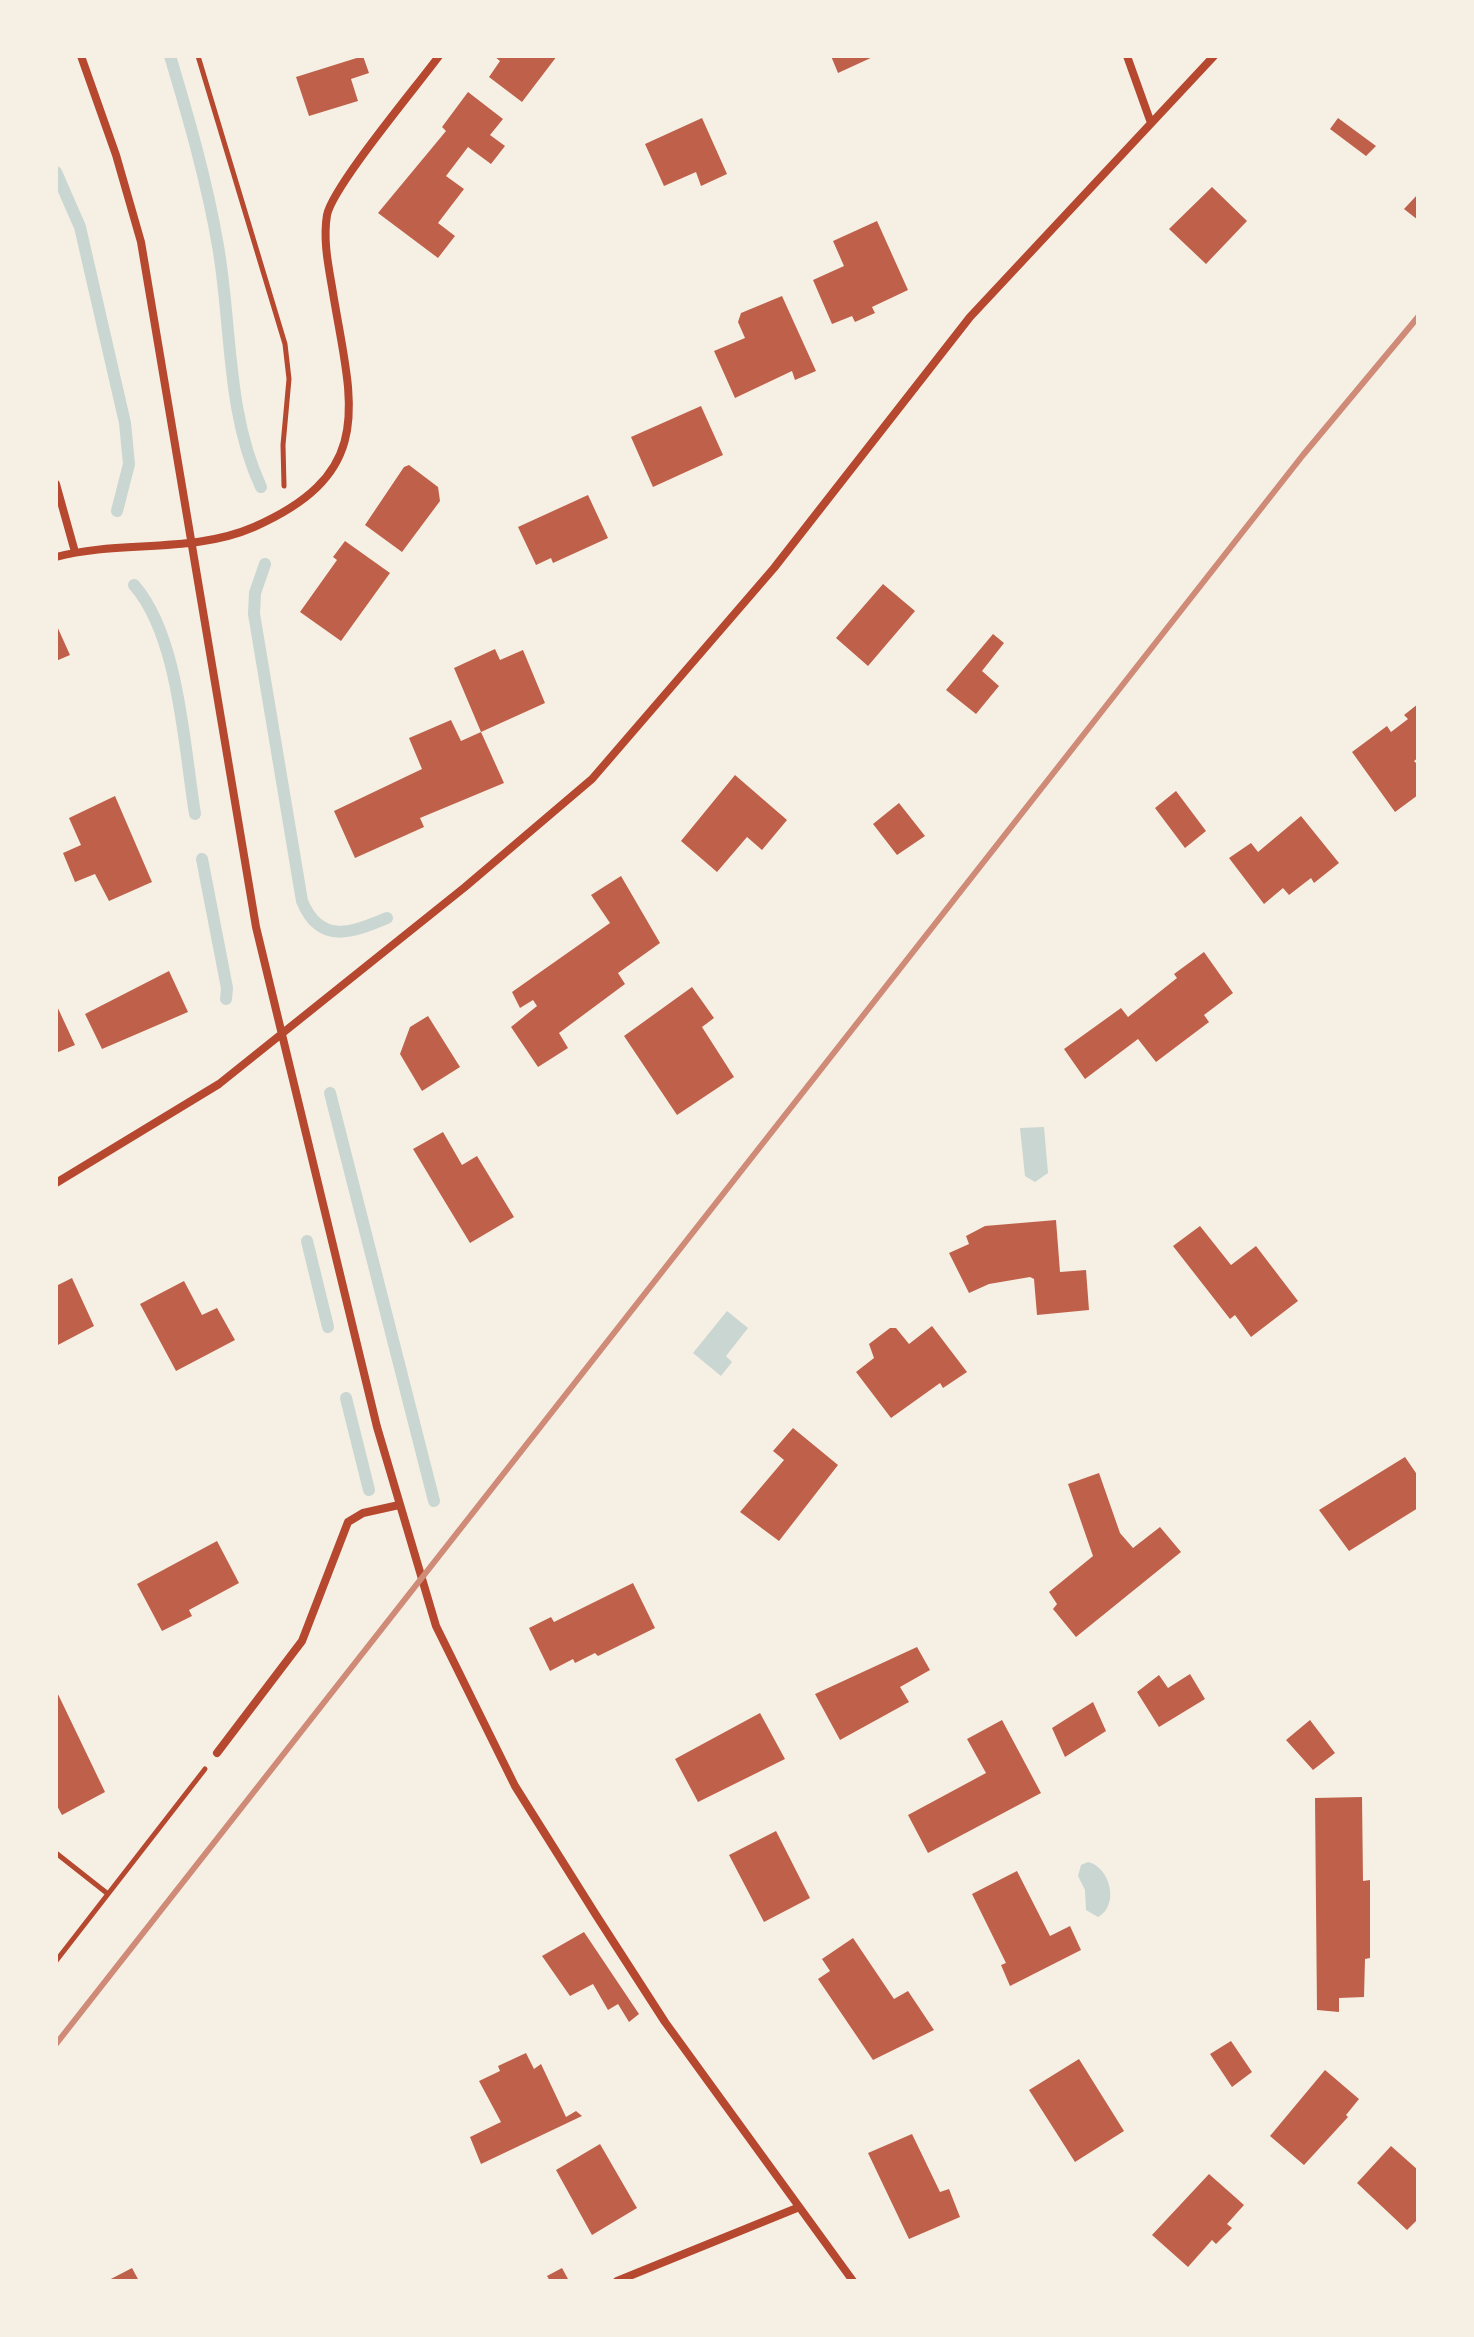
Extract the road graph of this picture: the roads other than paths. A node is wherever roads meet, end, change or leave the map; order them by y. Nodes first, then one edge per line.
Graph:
1 (81, 56) edge
2 (439, 56) edge
3 (1127, 56) edge
4 (1214, 56) edge
5 (1151, 123) junction
6 (56, 484) edge
7 (193, 541) junction
8 (75, 552) junction
9 (56, 557) edge
10 (282, 1034) junction
11 (56, 1183) edge
12 (399, 1505) junction
13 (217, 1753) road end
14 (797, 2208) junction
15 (617, 2281) edge
16 (853, 2281) edge

1 - 7 street
2 - 7 street
3 - 5 street
4 - 5 street
5 - 10 street
6 - 8 street
7 - 8 street
7 - 10 street
8 - 9 street
10 - 11 street
10 - 12 street
12 - 13 street
12 - 14 street
14 - 15 street
14 - 16 street

